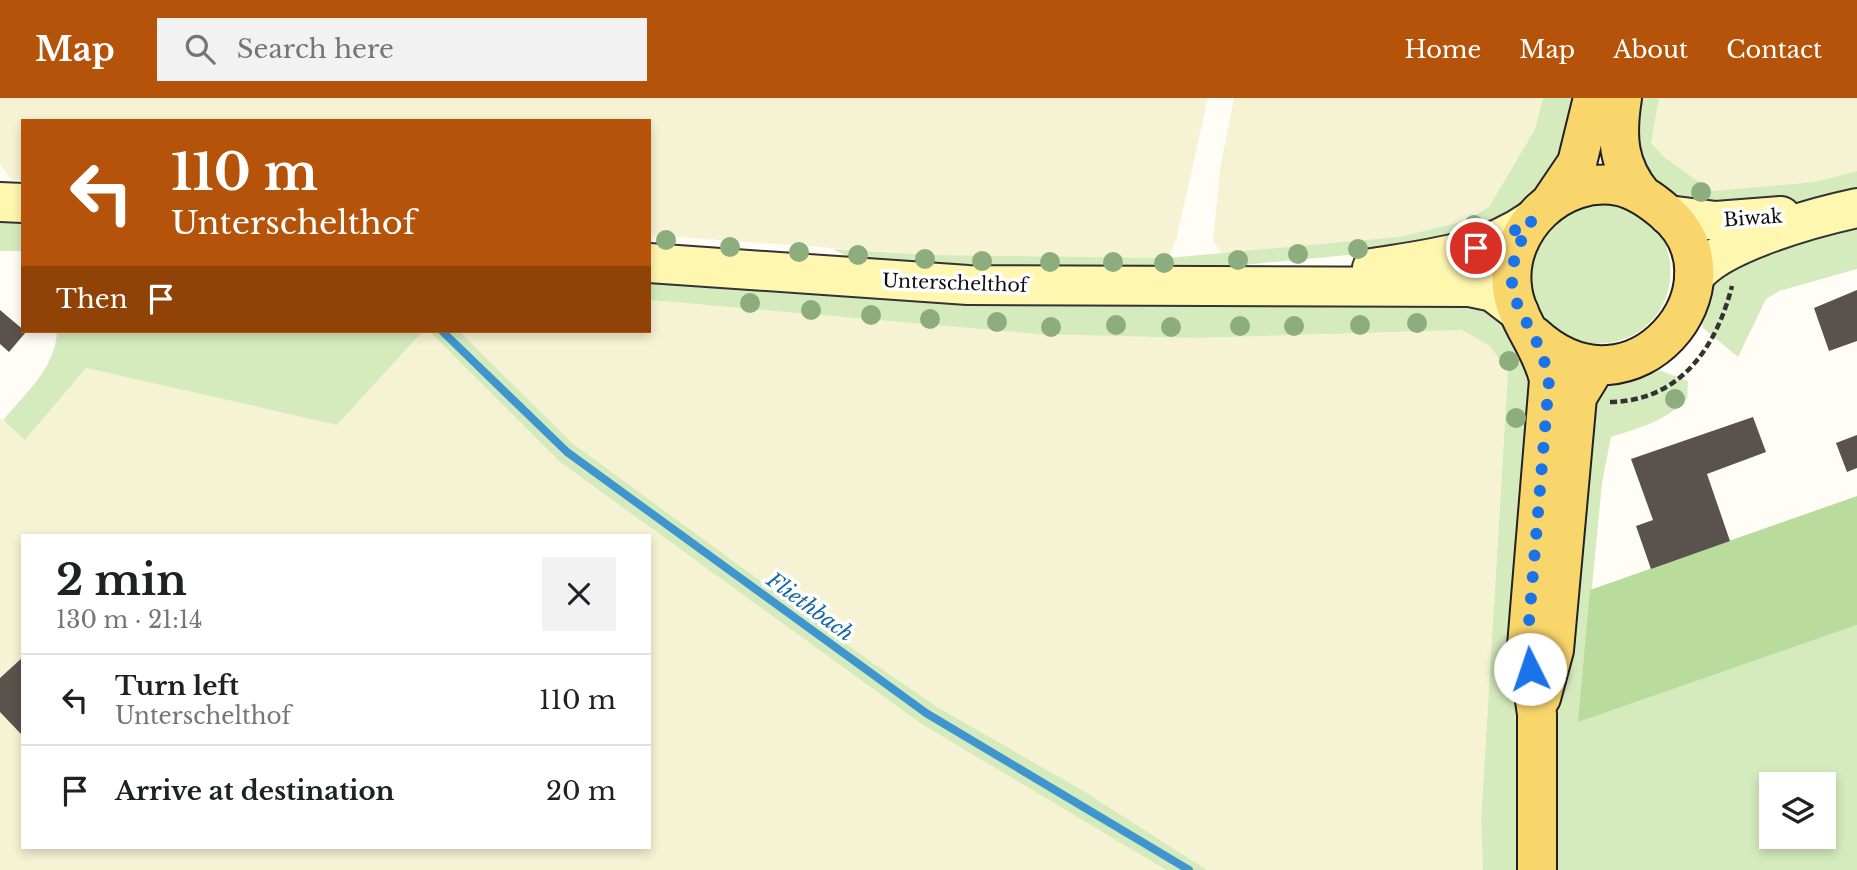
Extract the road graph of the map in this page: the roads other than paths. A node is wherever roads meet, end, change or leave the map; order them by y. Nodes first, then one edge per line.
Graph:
1 (1593, 98) edge
2 (1622, 98) edge
3 (0, 202) edge
4 (21, 203) edge
5 (1656, 205) junction
6 (1542, 210) junction
7 (1848, 210) edge
8 (651, 263) edge
9 (1694, 277) junction
10 (1261, 285) junction
11 (1526, 323) junction
12 (1596, 366) junction
13 (1537, 714) junction
14 (1537, 870) edge

1 - 6 main road, Unterschelthof
2 - 5 main road
3 - 4 street
5 - 6 main road
5 - 7 street, Biwak
5 - 9 main road
6 - 10 street, Unterschelthof
6 - 11 main road
7 - 9 street, Biwak
8 - 10 street, Unterschelthof
9 - 12 main road
10 - 11 street, Unterschelthof
11 - 12 main road
11 - 13 main road
12 - 13 main road
13 - 14 main road

